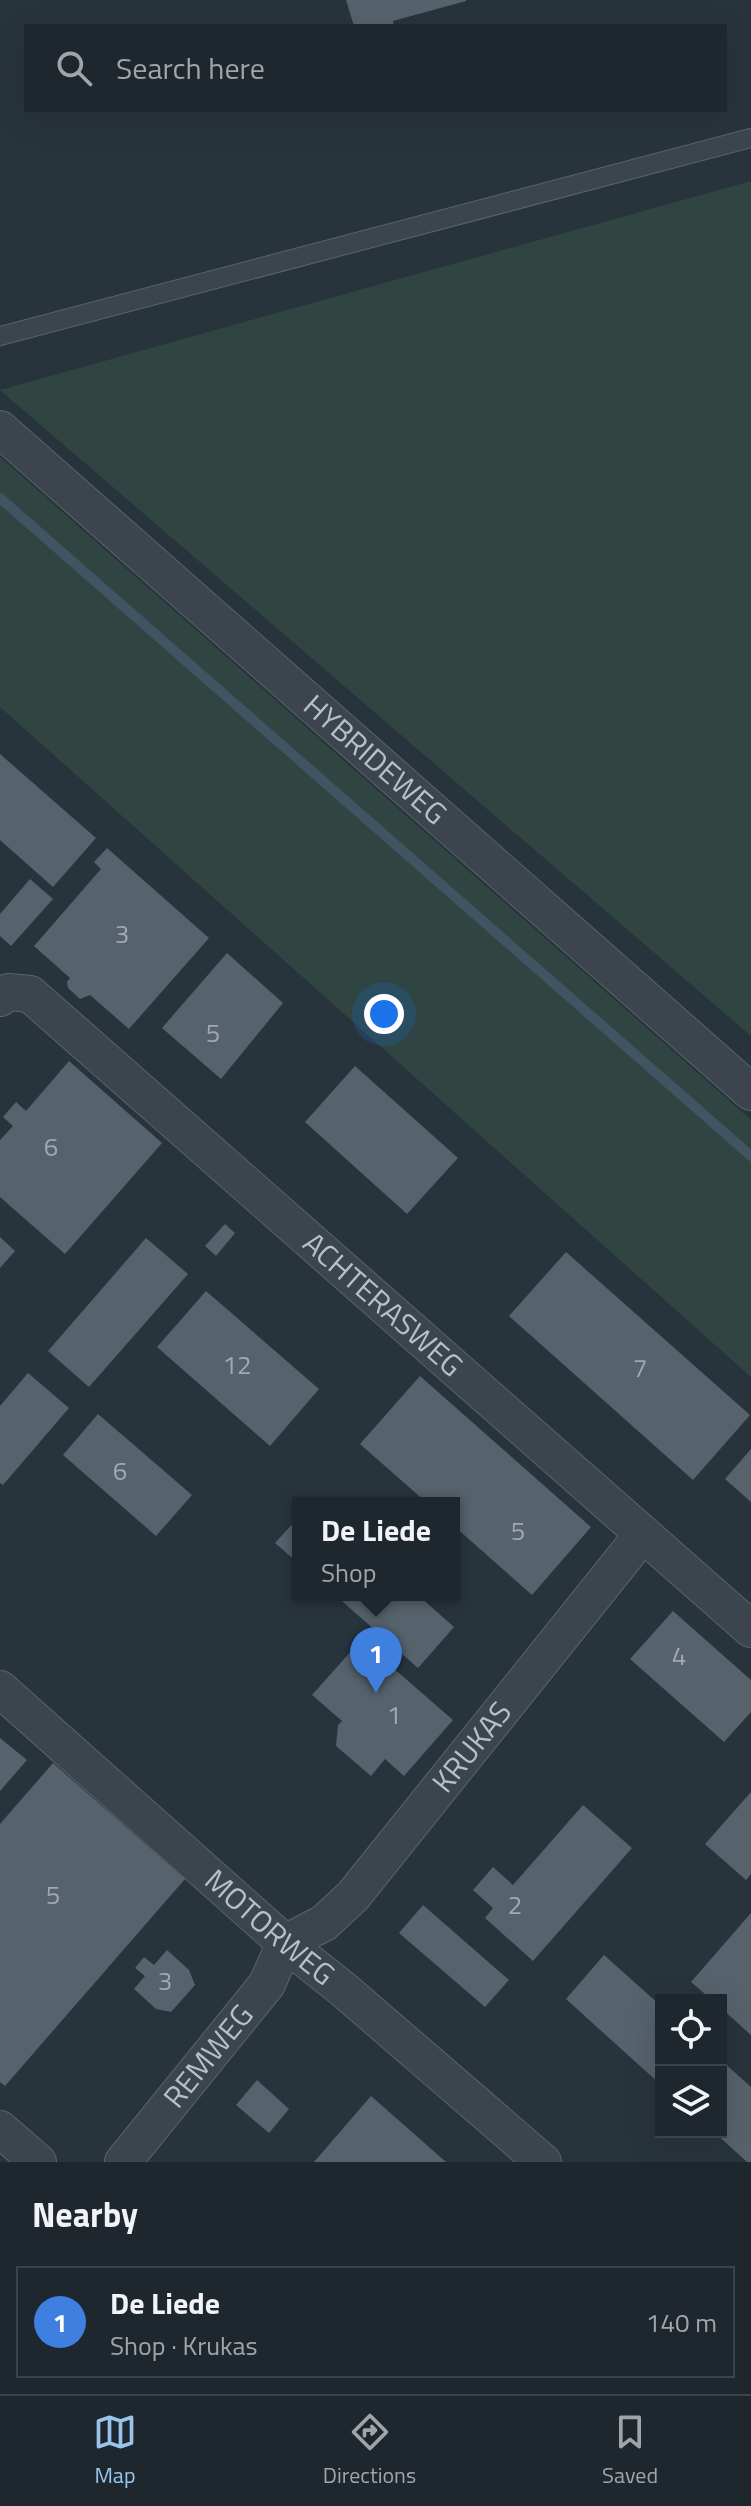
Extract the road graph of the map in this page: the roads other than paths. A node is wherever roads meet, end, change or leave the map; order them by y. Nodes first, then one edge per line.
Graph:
1 (751, 138) edge
2 (0, 336) edge
3 (0, 429) edge
4 (4, 995) edge
5 (751, 1092) edge
6 (643, 1534) junction
7 (751, 1629) edge
8 (0, 1689) edge
9 (285, 1943) junction
10 (0, 2129) edge
11 (38, 2162) edge
12 (123, 2162) edge
13 (543, 2162) edge

1 - 2 lane
3 - 5 street, HYBRIDEWEG
4 - 6 street, ACHTERASWEG
6 - 7 street, ACHTERASWEG
6 - 9 street, KRUKAS
8 - 9 street, MOTORWEG
9 - 12 street, REMWEG
9 - 13 street, MOTORWEG
10 - 11 street

